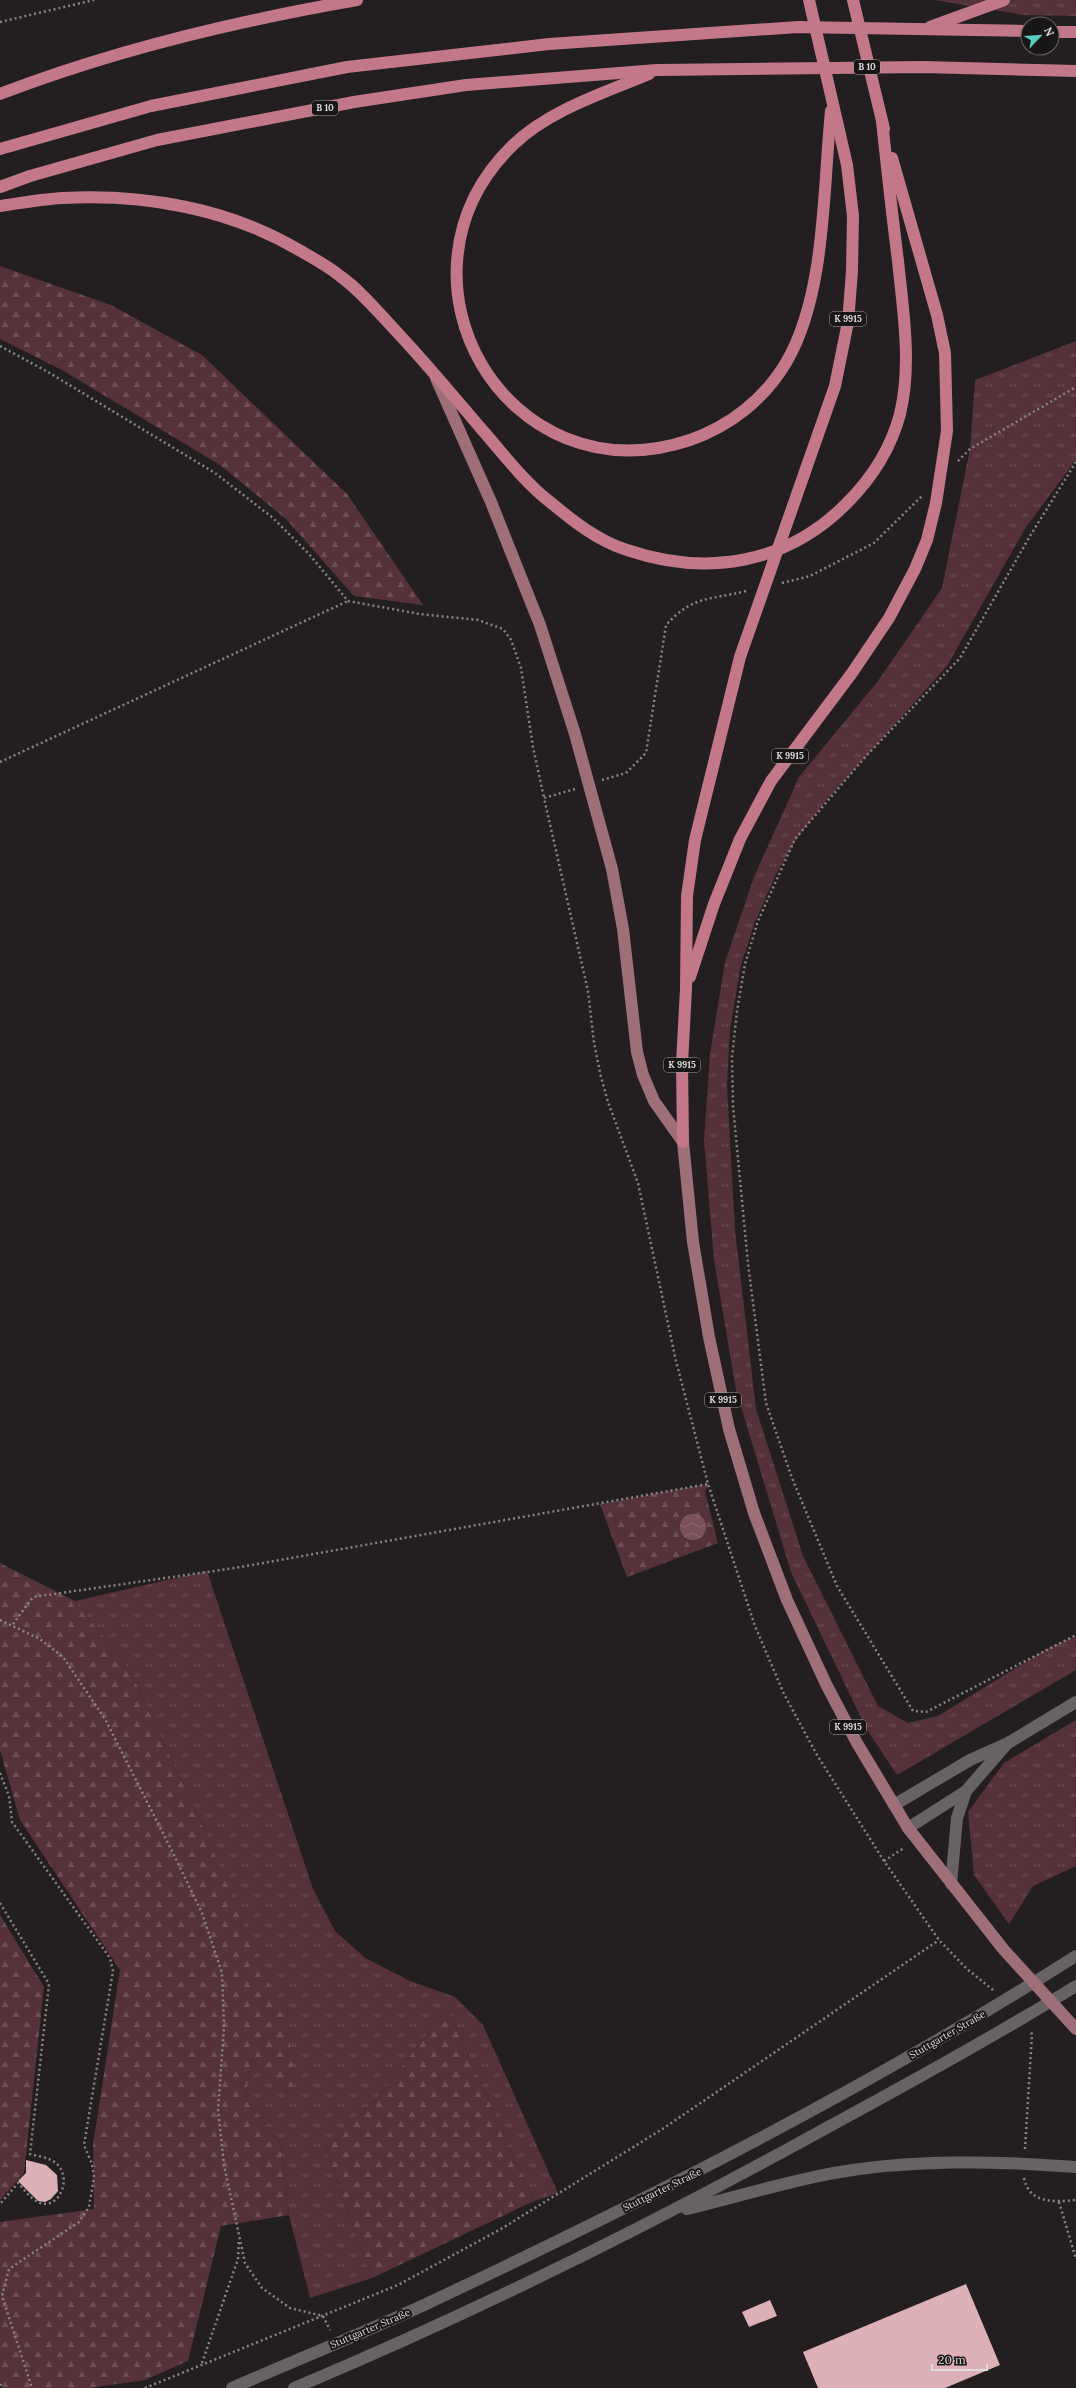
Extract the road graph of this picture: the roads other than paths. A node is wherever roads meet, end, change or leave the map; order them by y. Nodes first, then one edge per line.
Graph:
1 (357, 0) edge
2 (809, 0) edge
3 (853, 0) edge
4 (1004, 0) edge
5 (922, 29) junction
6 (1020, 31) edge
7 (1060, 32) edge
8 (1076, 32) edge
9 (657, 70) junction
10 (1076, 71) edge
11 (0, 94) edge
12 (831, 102) junction
13 (882, 121) junction
14 (0, 150) edge
15 (0, 187) edge
16 (0, 206) edge
17 (433, 372) junction
18 (686, 989) junction
19 (682, 1142) junction
20 (1076, 1702) edge
21 (1008, 1743) junction
22 (966, 1791) junction
23 (894, 1805) junction
24 (908, 1828) junction
25 (951, 1884) junction
26 (1076, 1956) edge
27 (1076, 1986) edge
28 (1076, 2029) edge
29 (1076, 2167) edge
30 (668, 2213) junction
31 (232, 2388) edge
32 (294, 2388) edge

1 - 11 highway
2 - 12 highway, K 9915
3 - 13 highway, K 9915
4 - 5 highway
5 - 6 highway
5 - 14 highway
7 - 8 highway
9 - 10 highway, B 10
9 - 12 highway
9 - 15 highway, B 10
12 - 18 highway, K 9915
13 - 17 highway
13 - 18 highway, K 9915
16 - 17 highway
17 - 19 main road
18 - 19 highway, K 9915
19 - 23 main road, K 9915
20 - 21 main road
21 - 22 main road
21 - 23 main road
22 - 24 main road
22 - 25 main road
23 - 24 main road, K 9915
24 - 25 main road, K 9915
25 - 28 main road, K 9915
26 - 31 main road, Stuttgarter Straße
27 - 30 main road
29 - 30 main road
30 - 32 main road

